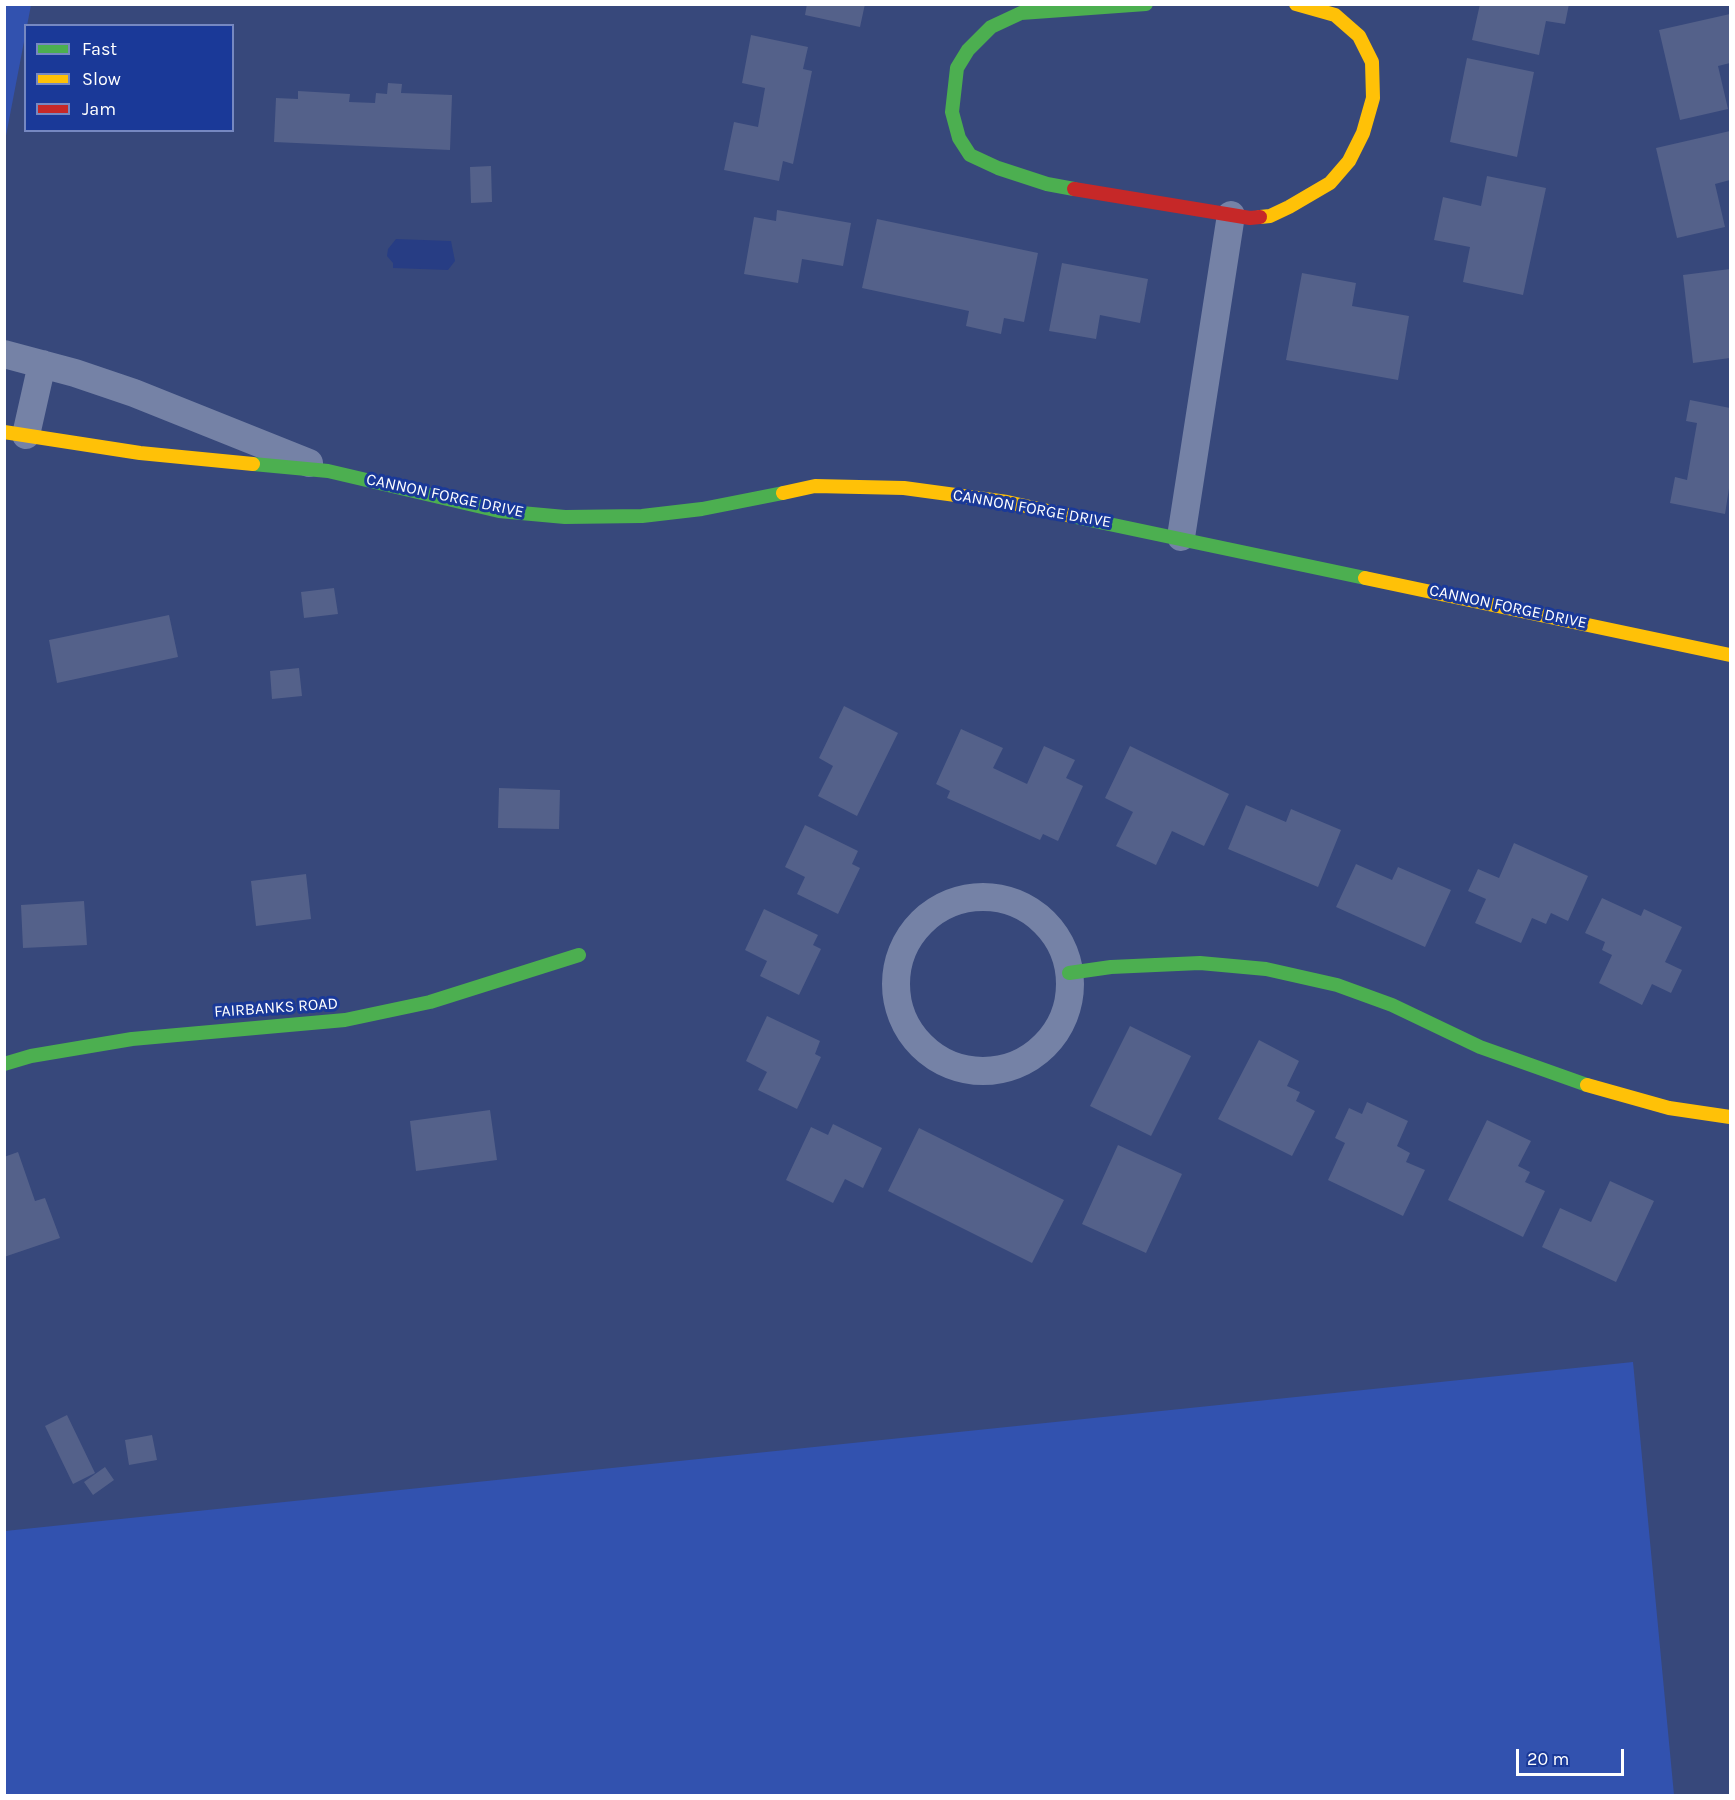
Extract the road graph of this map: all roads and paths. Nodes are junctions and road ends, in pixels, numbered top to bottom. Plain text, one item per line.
1 (1146, 4) edge
2 (1296, 4) edge
3 (1231, 215) junction
4 (4, 354) edge
5 (42, 364) junction
6 (15, 434) edge
7 (328, 471) junction
8 (1181, 537) junction
9 (1731, 655) edge
10 (579, 955) dead end
11 (1069, 973) junction
12 (4, 1064) edge
13 (1731, 1117) edge

1 - 3 street
2 - 3 street
3 - 8 street
4 - 5 street, CANNON FORGE DRIVE
5 - 6 street
5 - 7 street, CANNON FORGE DRIVE
6 - 7 street, CANNON FORGE DRIVE
7 - 8 street, CANNON FORGE DRIVE
8 - 9 street, CANNON FORGE DRIVE
10 - 12 street, FAIRBANKS ROAD
11 - 11 street
11 - 13 street

